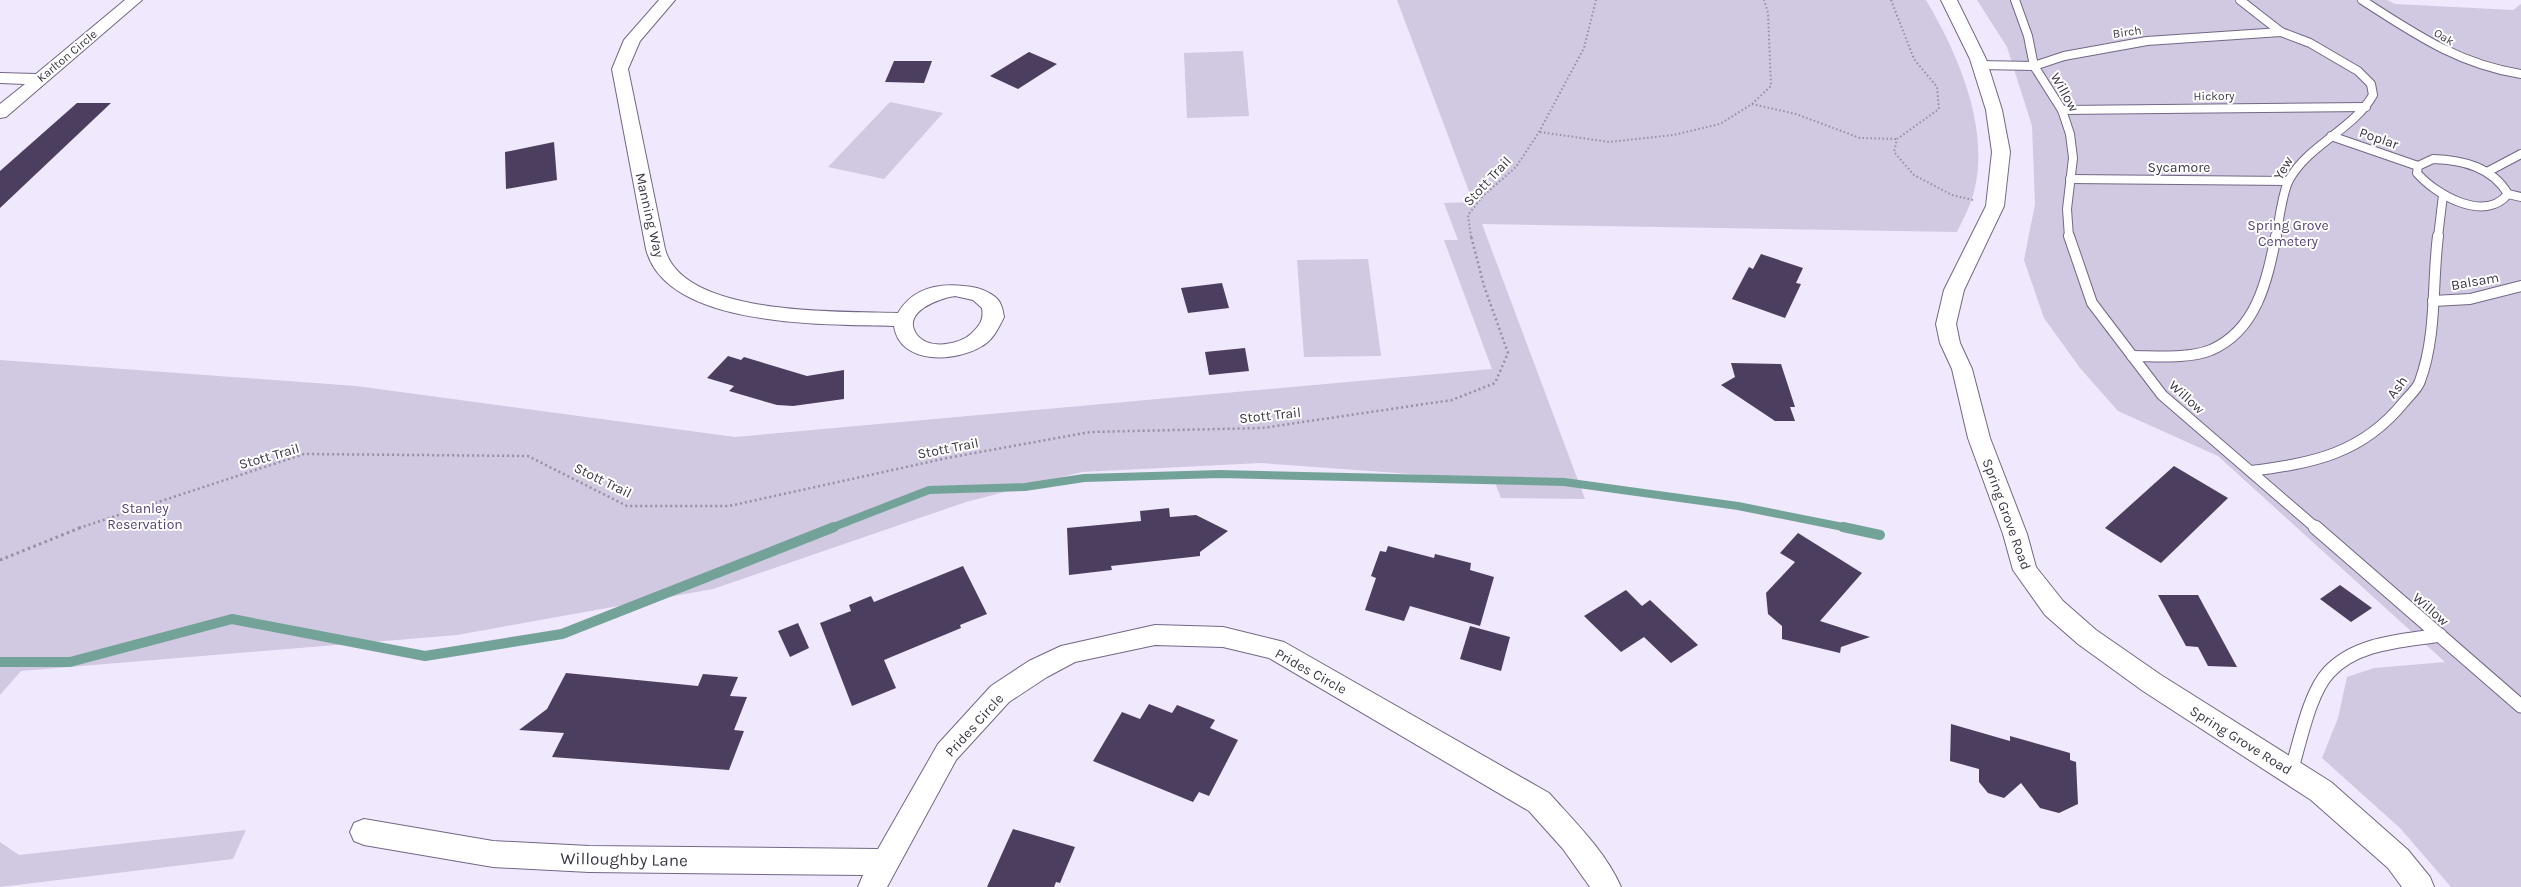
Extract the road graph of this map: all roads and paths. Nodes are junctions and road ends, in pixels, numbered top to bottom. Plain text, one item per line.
1 (134, 0) edge
2 (667, 0) edge
3 (1596, 0) edge
4 (1764, 0) edge
5 (1891, 0) edge
6 (1949, 0) edge
7 (2015, 0) edge
8 (2240, 0) edge
9 (2362, 0) edge
10 (2281, 32) junction
11 (1980, 65) junction
12 (2034, 66) junction
13 (2521, 74) edge
14 (0, 78) edge
15 (41, 79) junction
16 (1752, 104) junction
17 (2366, 107) junction
18 (2062, 110) junction
19 (0, 113) edge
20 (1539, 132) junction
21 (2331, 136) junction
22 (1897, 139) junction
23 (2521, 154) edge
24 (2418, 166) junction
25 (2487, 172) junction
26 (2070, 179) junction
27 (2288, 181) junction
28 (2508, 194) junction
29 (2443, 195) junction
30 (2521, 197) edge
31 (1995, 206) junction
32 (2521, 286) edge
33 (2433, 301) junction
34 (903, 320) dead end
35 (2132, 356) junction
36 (2251, 471) junction
37 (0, 560) edge
38 (2440, 635) junction
39 (2520, 701) edge
40 (2292, 771) junction
41 (364, 832) dead end
42 (886, 862) junction
43 (872, 887) edge
44 (1607, 887) edge
45 (2420, 887) edge

1 - 15 street, Karlton Circle
2 - 34 street, Manning Way
3 - 20 path, Stott Trail
4 - 16 path
5 - 22 path
6 - 11 street, Spring Grove Road
7 - 12 lane, Willow
8 - 10 lane
9 - 13 lane, Oak
10 - 12 lane, Birch
10 - 17 lane
11 - 12 lane, Birch
11 - 31 street, Spring Grove Road
12 - 18 lane, Willow
14 - 15 street
15 - 19 street, Karlton Circle
16 - 20 path
16 - 22 path
17 - 18 lane, Hickory
17 - 21 lane, Yew
18 - 26 lane, Willow
20 - 37 path, Stott Trail
21 - 24 lane, Poplar
21 - 27 lane, Yew
22 - 31 path
23 - 25 lane
24 - 25 lane
24 - 29 lane
25 - 28 lane
26 - 27 lane, Sycamore
26 - 35 lane, Willow
27 - 35 lane, Yew
28 - 29 lane
28 - 30 lane
29 - 33 lane, Ash
31 - 40 street, Spring Grove Road
32 - 33 lane, Balsam
33 - 36 lane, Ash
35 - 36 lane, Willow
36 - 38 lane, Willow
38 - 39 lane, Willow
38 - 40 lane
40 - 45 street, Spring Grove Road
41 - 42 street, Willoughby Lane
42 - 43 street, Prides Circle
42 - 44 street, Prides Circle

